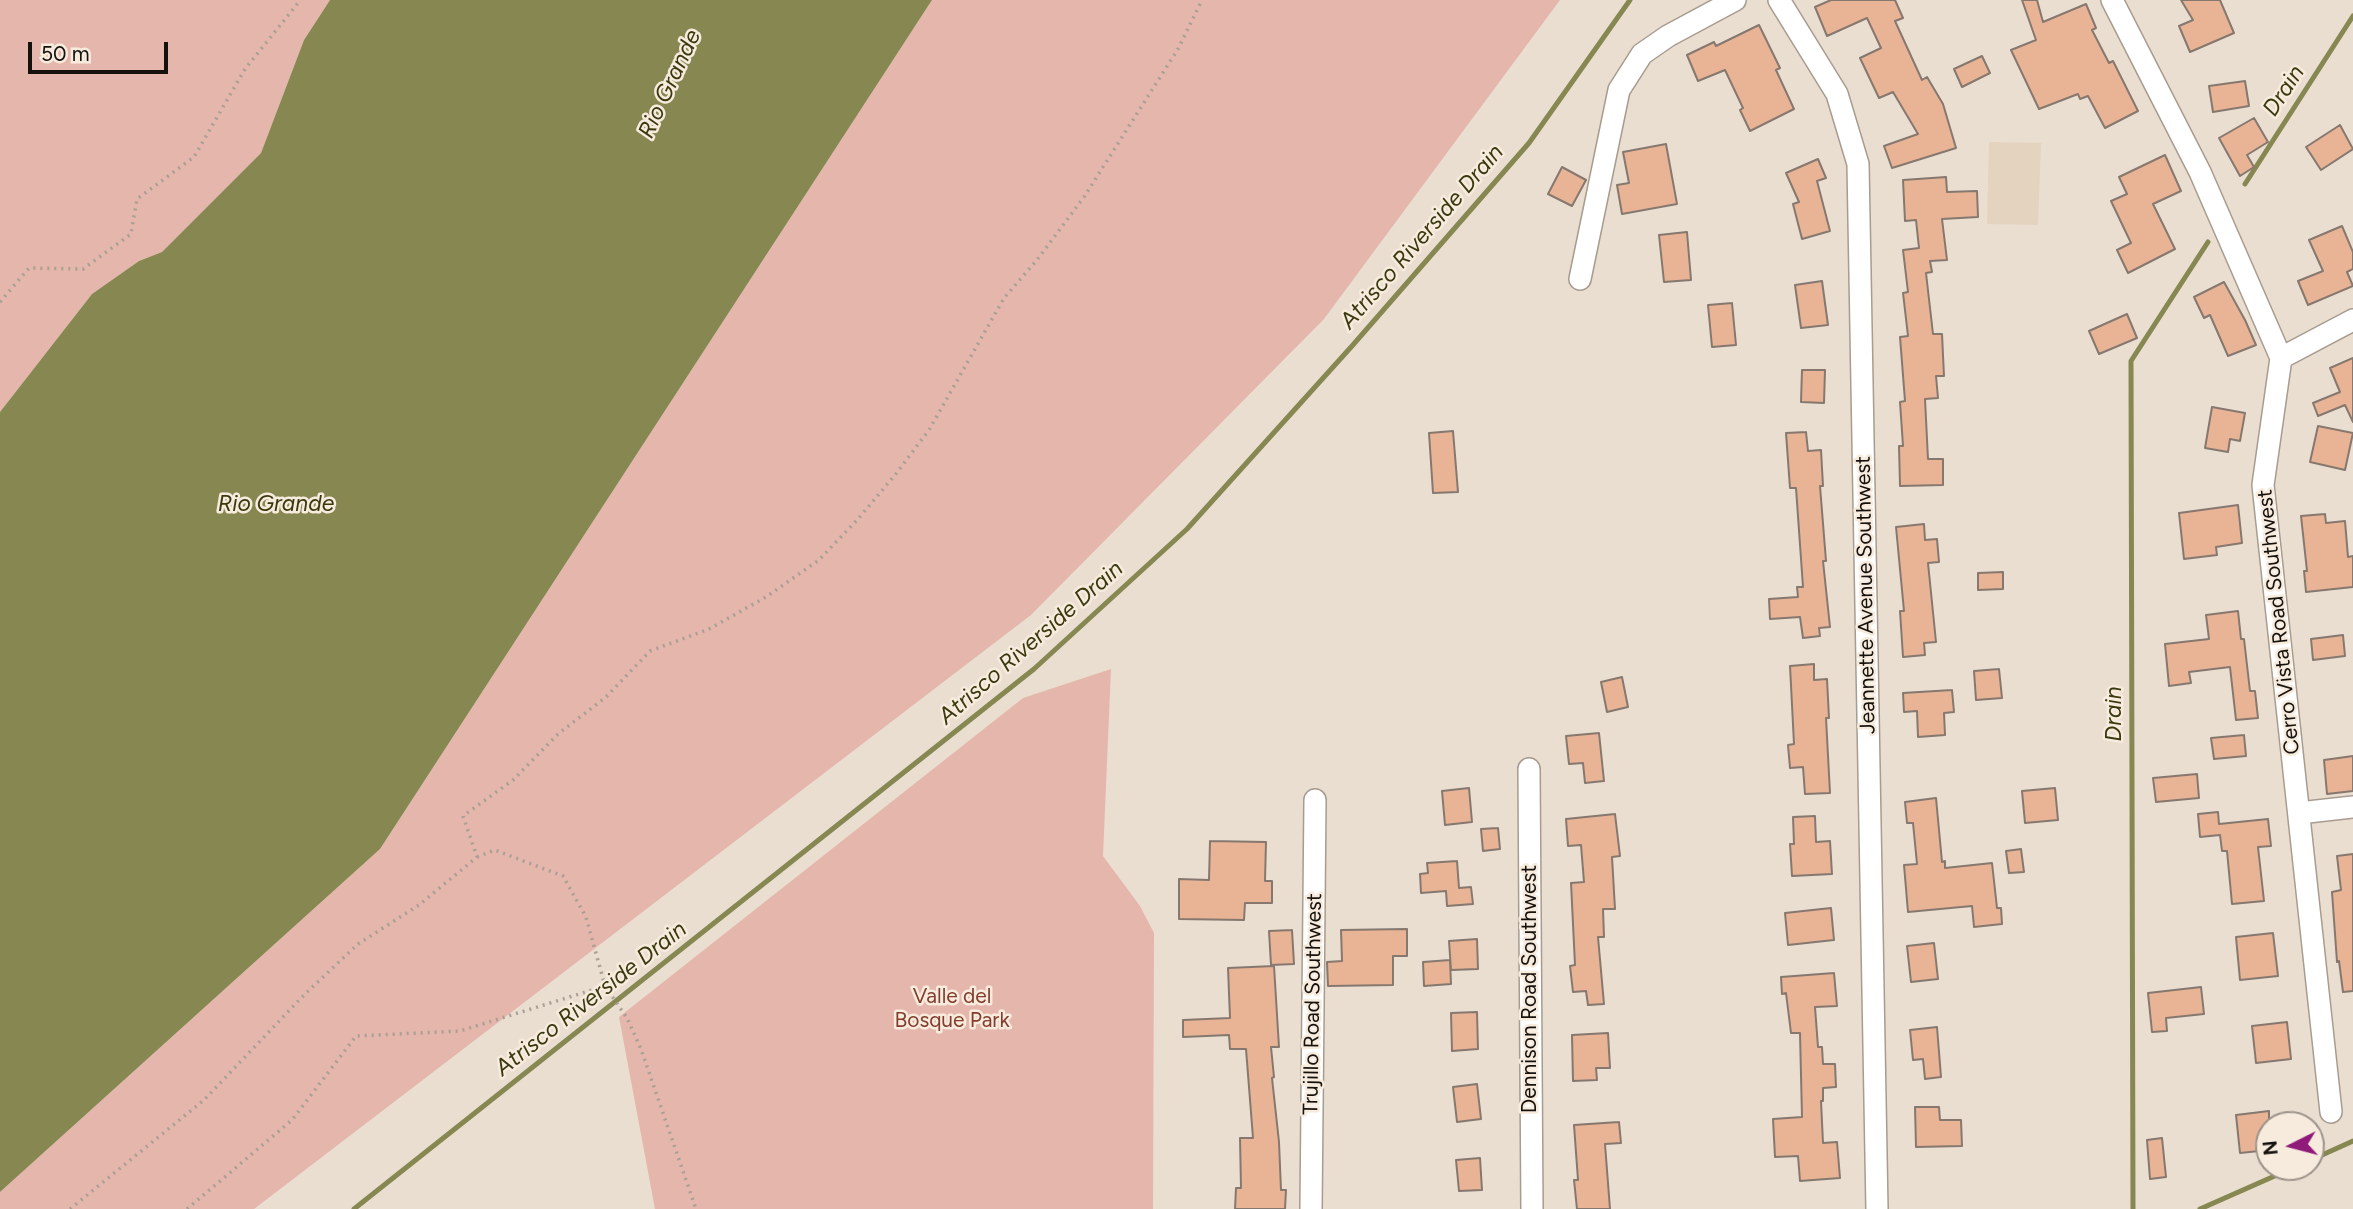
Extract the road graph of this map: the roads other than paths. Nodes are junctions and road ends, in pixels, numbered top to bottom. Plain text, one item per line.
1 (1735, 0) edge
2 (1779, 0) edge
3 (2112, 0) edge
4 (1580, 279) dead end
5 (2353, 320) edge
6 (2281, 358) junction
7 (1529, 769) dead end
8 (1315, 800) dead end
9 (2353, 807) edge
10 (2299, 813) junction
11 (2331, 1112) dead end
12 (1311, 1209) edge
13 (1532, 1209) edge
14 (1877, 1209) edge

1 - 4 street
2 - 14 street, Jeannette Avenue Southwest
3 - 6 street
5 - 6 street
6 - 10 street, Cerro Vista Road Southwest
7 - 13 street, Dennison Road Southwest
8 - 12 street, Trujillo Road Southwest
9 - 10 street
10 - 11 street, Cerro Vista Road Southwest

